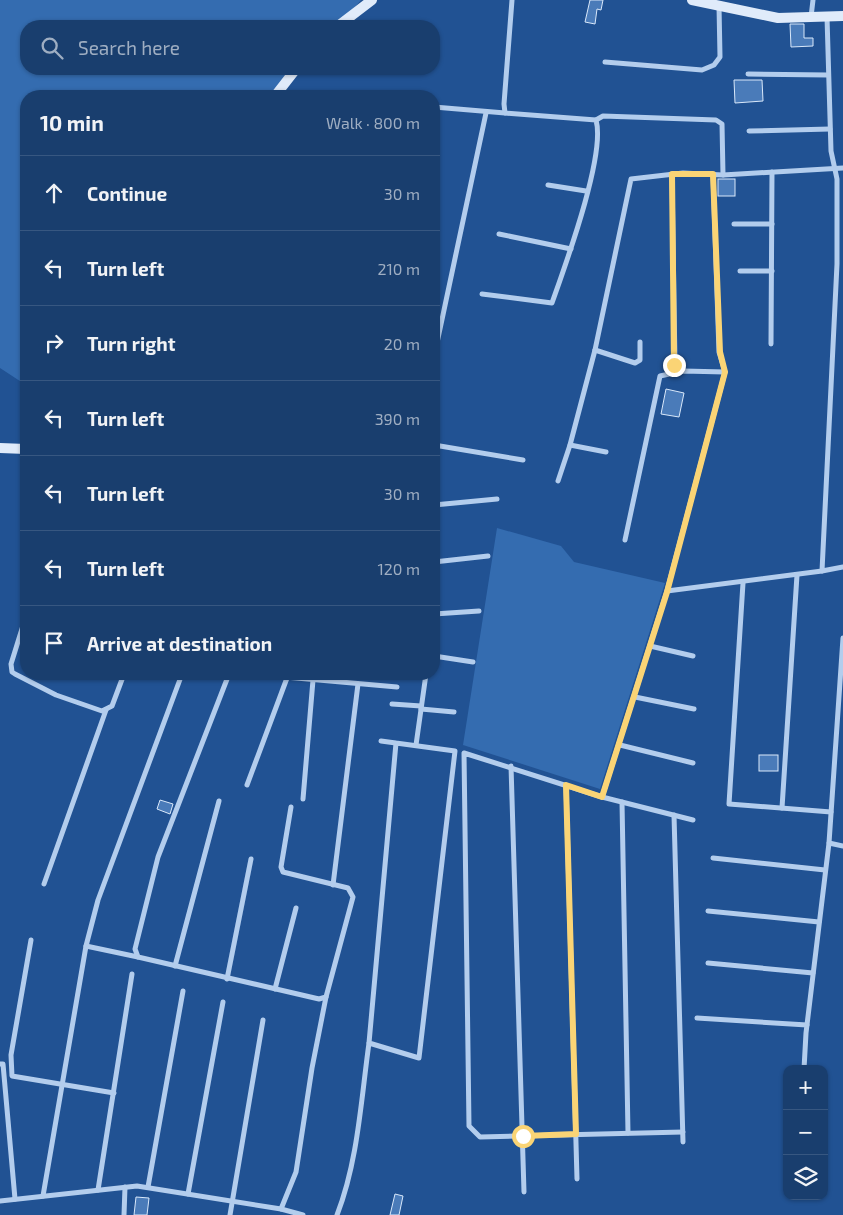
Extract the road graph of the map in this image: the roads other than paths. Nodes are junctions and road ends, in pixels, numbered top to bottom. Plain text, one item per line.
1 (372, 0) edge
2 (512, 0) edge
3 (692, 0) edge
4 (813, 0) edge
5 (719, 6) junction
6 (843, 16) edge
7 (811, 17) junction
8 (827, 17) junction
9 (346, 20) edge
10 (605, 62) dead end
11 (748, 74) dead end
12 (291, 75) edge
13 (828, 75) junction
14 (280, 90) edge
15 (440, 108) edge
16 (486, 113) junction
17 (505, 113) junction
18 (596, 120) junction
19 (830, 129) junction
20 (749, 131) dead end
21 (836, 168) junction
22 (843, 168) edge
23 (772, 172) junction
24 (672, 174) junction
25 (713, 174) junction
26 (723, 175) junction
27 (548, 185) dead end
28 (586, 191) junction
29 (734, 224) dead end
30 (772, 224) junction
31 (499, 234) dead end
32 (571, 249) junction
33 (740, 271) dead end
34 (772, 271) junction
35 (482, 294) dead end
36 (440, 329) edge
37 (640, 342) dead end
38 (771, 344) dead end
39 (595, 350) junction
40 (674, 365) dead end
41 (725, 372) junction
42 (570, 445) junction
43 (440, 446) edge
44 (0, 448) edge
45 (20, 449) edge
46 (606, 452) dead end
47 (523, 460) dead end
48 (558, 481) dead end
49 (497, 499) dead end
50 (440, 504) edge
51 (625, 540) dead end
52 (488, 556) dead end
53 (440, 561) edge
54 (843, 567) edge
55 (822, 571) junction
56 (798, 575) junction
57 (743, 583) junction
58 (667, 592) junction
59 (479, 611) dead end
60 (440, 614) edge
61 (20, 634) edge
62 (843, 638) edge
63 (650, 646) junction
64 (693, 656) dead end
65 (440, 657) edge
66 (474, 662) dead end
67 (20, 676) edge
68 (27, 680) edge
69 (122, 680) edge
70 (180, 680) edge
71 (227, 680) edge
72 (284, 680) edge
73 (313, 680) joint
74 (425, 680) edge
75 (358, 684) junction
76 (397, 687) dead end
77 (635, 697) junction
78 (392, 704) dead end
79 (421, 708) junction
80 (694, 709) dead end
81 (106, 710) junction
82 (454, 712) dead end
83 (381, 740) dead end
84 (396, 743) junction
85 (620, 745) junction
86 (416, 746) junction
87 (693, 763) dead end
88 (511, 766) junction
89 (566, 785) junction
90 (247, 786) dead end
91 (602, 797) junction
92 (303, 799) dead end
93 (219, 801) dead end
94 (622, 802) junction
95 (291, 806) dead end
96 (782, 808) junction
97 (831, 812) junction
98 (674, 815) junction
99 (693, 820) dead end
100 (829, 843) junction
101 (843, 846) edge
102 (713, 858) dead end
103 (251, 859) dead end
104 (825, 870) junction
105 (44, 884) dead end
106 (333, 885) junction
107 (296, 908) dead end
108 (708, 911) dead end
109 (819, 922) junction
110 (31, 940) dead end
111 (86, 946) junction
112 (138, 957) junction
113 (708, 964) dead end
114 (175, 966) junction
115 (813, 973) junction
116 (132, 974) dead end
117 (227, 979) junction
118 (275, 990) junction
119 (183, 991) dead end
120 (326, 997) junction
121 (223, 1002) dead end
122 (697, 1018) dead end
123 (262, 1020) dead end
124 (807, 1025) junction
125 (368, 1043) junction
126 (0, 1064) edge
127 (804, 1065) edge
128 (62, 1084) junction
129 (114, 1093) junction
130 (0, 1119) edge
131 (7, 1119) junction
132 (683, 1132) junction
133 (628, 1133) junction
134 (576, 1134) junction
135 (523, 1136) junction
136 (684, 1142) dead end
137 (577, 1179) dead end
138 (125, 1187) junction
139 (148, 1187) junction
140 (98, 1190) junction
141 (524, 1192) dead end
142 (188, 1194) junction
143 (43, 1196) junction
144 (15, 1199) junction
145 (0, 1201) edge
146 (232, 1201) junction
147 (281, 1209) junction
148 (124, 1215) edge
149 (230, 1215) edge
150 (303, 1215) edge
151 (337, 1215) edge

1 - 9 main road
2 - 17 street
3 - 5 main road
4 - 7 street
5 - 7 main road
5 - 10 street
6 - 8 main road
7 - 8 main road
8 - 13 street
11 - 13 street
12 - 14 main road
13 - 19 street
15 - 16 street
16 - 17 street
16 - 36 street
17 - 18 street
18 - 26 street
18 - 28 street
19 - 20 street
19 - 21 street
21 - 22 street
21 - 23 street
21 - 55 street
23 - 26 street
23 - 30 street
24 - 25 street
24 - 39 street
24 - 40 street
25 - 26 street
25 - 41 street
27 - 28 street
28 - 32 street
29 - 30 street
30 - 34 street
31 - 32 street
32 - 35 street
33 - 34 street
34 - 38 street
37 - 39 street
39 - 42 street
41 - 51 street
41 - 58 street
42 - 46 street
42 - 48 street
43 - 47 street
44 - 45 main road
49 - 50 street
52 - 53 street
54 - 55 street
55 - 56 street
56 - 57 street
56 - 96 street
57 - 58 street
57 - 96 street
58 - 63 street
59 - 60 street
61 - 67 street
62 - 97 street
63 - 64 street
63 - 77 street
65 - 66 street
68 - 81 street
69 - 81 street
70 - 111 street
71 - 112 street
72 - 90 street
73 - 75 street
73 - 92 street
74 - 79 street
75 - 76 street
75 - 106 street
77 - 80 street
77 - 85 street
78 - 79 street
79 - 82 street
79 - 86 street
81 - 105 street
83 - 84 street
84 - 86 street
84 - 125 street
85 - 87 street
85 - 91 street
86 - 125 street
88 - 89 street
88 - 135 street
88 - 135 street
89 - 91 street
89 - 134 street
91 - 94 street
93 - 114 street
94 - 98 street
94 - 133 street
95 - 106 street
96 - 97 street
97 - 100 street
98 - 99 street
98 - 132 street
100 - 101 street
100 - 104 street
102 - 104 street
103 - 117 street
104 - 109 street
106 - 120 street
107 - 118 street
108 - 109 street
109 - 115 street
110 - 128 street
111 - 112 street
111 - 128 street
112 - 114 street
113 - 115 street
114 - 117 street
115 - 124 street
116 - 129 street
117 - 118 street
118 - 120 street
119 - 139 street
120 - 147 street
121 - 142 street
122 - 124 street
123 - 146 street
124 - 127 street
125 - 151 street
126 - 131 street
128 - 129 street
128 - 143 street
129 - 140 street
130 - 131 street
131 - 144 street
132 - 133 street
132 - 136 street
133 - 134 street
134 - 135 street
134 - 137 street
135 - 141 street
138 - 139 street
138 - 140 street
138 - 148 street
139 - 142 street
140 - 143 street
142 - 146 street
143 - 144 street
144 - 145 street
146 - 147 street
146 - 149 street
147 - 150 street

